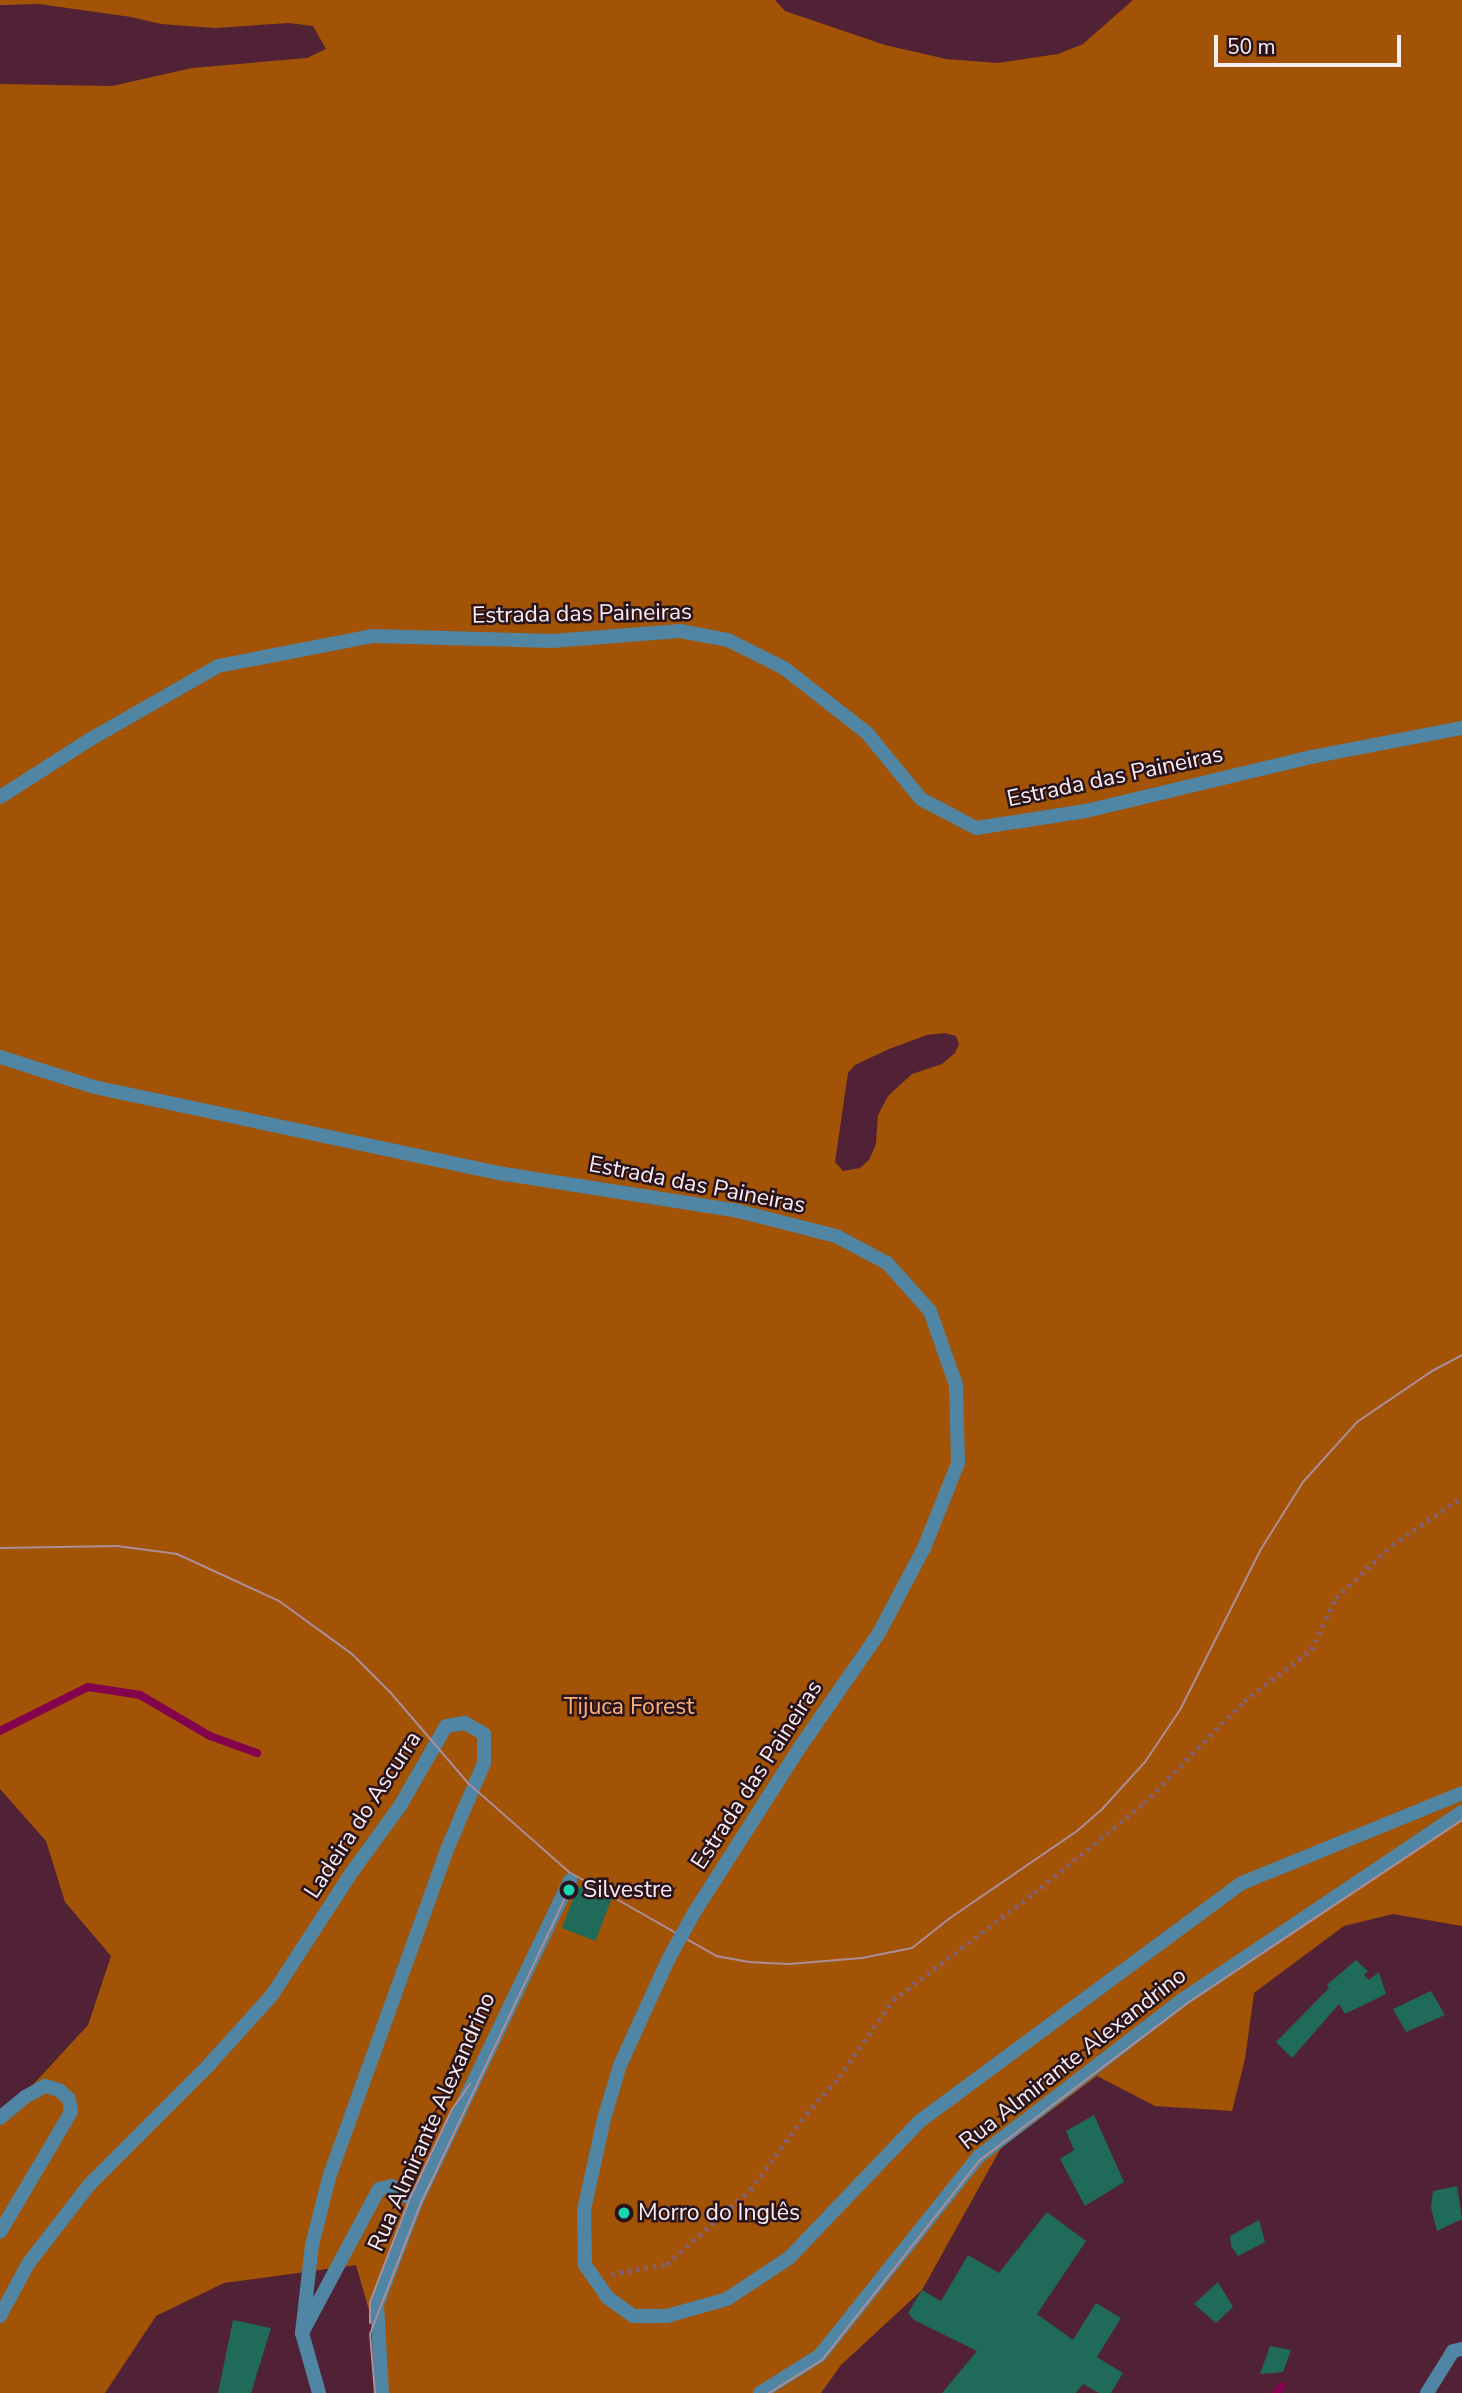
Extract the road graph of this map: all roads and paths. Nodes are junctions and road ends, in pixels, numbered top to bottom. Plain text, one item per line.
1 (1462, 728) edge
2 (0, 797) edge
3 (0, 1057) edge
4 (1462, 1497) edge
5 (1462, 1793) edge
6 (1462, 1812) edge
7 (570, 1880) dead end
8 (0, 2118) edge
9 (416, 2202) junction
10 (0, 2232) edge
11 (593, 2277) junction
12 (0, 2316) edge
13 (302, 2333) junction
14 (1462, 2349) edge
15 (319, 2393) edge
16 (382, 2393) edge
17 (760, 2393) edge
18 (1427, 2393) edge

1 - 2 street, Estrada das Paineiras
3 - 11 street, Estrada das Paineiras, bridge
4 - 11 path
5 - 11 street, Estrada das Paineiras
6 - 17 street, Rua Almirante Alexandrino
7 - 9 street, Rua Almirante Alexandrino
8 - 10 street
9 - 13 street
9 - 16 street, Rua Almirante Alexandrino
12 - 13 street, Ladeira do Ascurra
13 - 15 street
14 - 18 street

